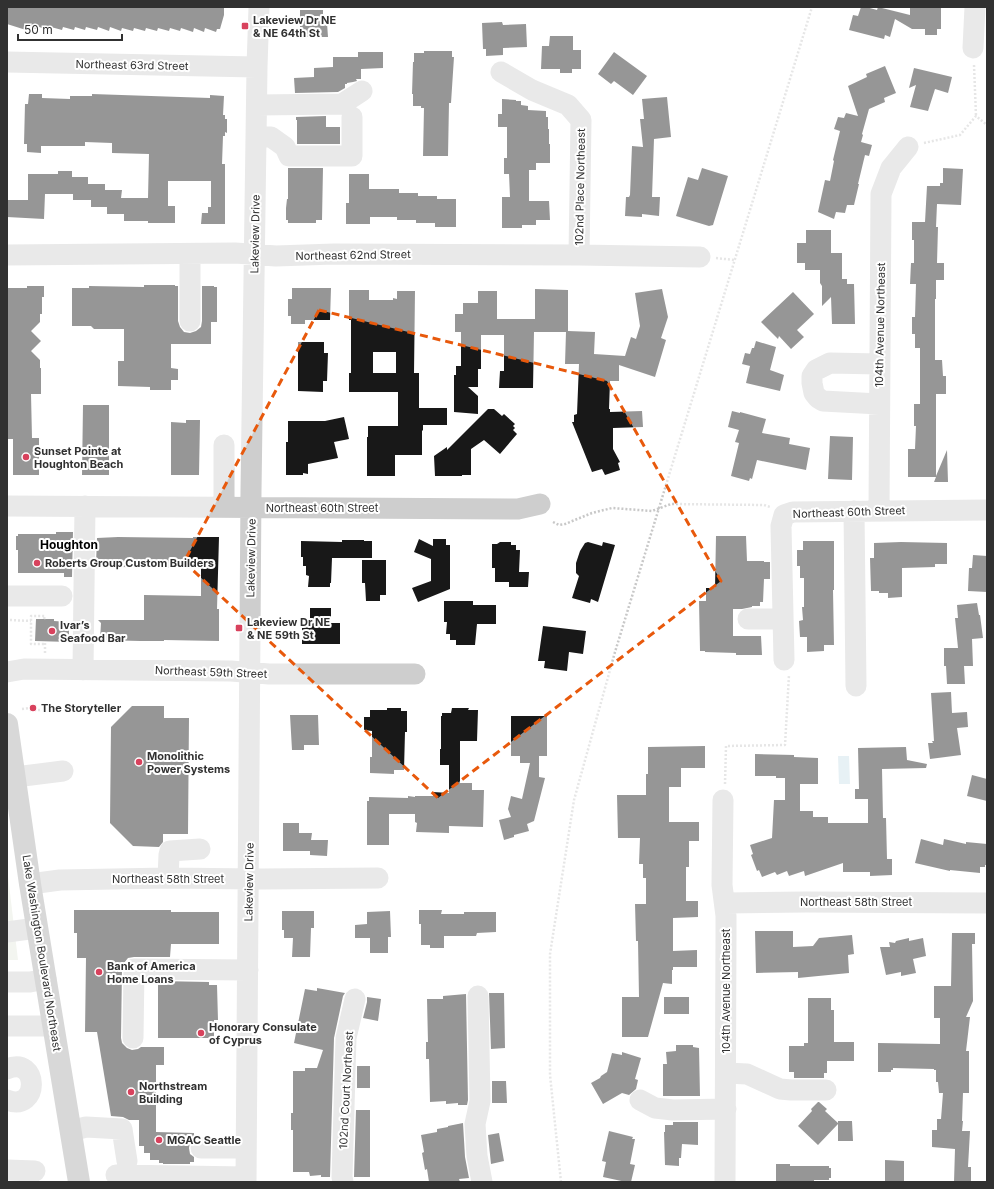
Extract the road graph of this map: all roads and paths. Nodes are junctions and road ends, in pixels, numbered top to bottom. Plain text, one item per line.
1 (259, 7) edge
2 (812, 7) edge
3 (975, 7) edge
4 (973, 48) joint
5 (7, 62) edge
6 (256, 67) junction
7 (501, 72) dead end
8 (362, 90) dead end
9 (257, 105) junction
10 (976, 116) junction
11 (352, 117) dead end
12 (987, 125) edge
13 (256, 137) junction
14 (908, 147) joint
15 (190, 254) junction
16 (254, 254) junction
17 (579, 254) junction
18 (7, 255) edge
19 (700, 257) dead end
20 (190, 321) dead end
21 (879, 364) junction
22 (879, 404) junction
23 (224, 445) dead end
24 (540, 504) dead end
25 (7, 506) edge
26 (85, 506) junction
27 (224, 507) junction
28 (251, 507) junction
29 (658, 508) junction
30 (879, 510) junction
31 (987, 510) edge
32 (854, 511) junction
33 (784, 515) junction
34 (553, 522) dead end
35 (7, 596) edge
36 (62, 596) dead end
37 (748, 618) dead end
38 (44, 619) dead end
39 (783, 619) junction
40 (10, 620) dead end
41 (31, 621) junction
42 (45, 655) dead end
43 (787, 667) joint
44 (83, 670) junction
45 (7, 672) edge
46 (250, 673) junction
47 (415, 674) dead end
48 (856, 686) dead end
49 (30, 708) dead end
50 (22, 709) dead end
51 (34, 710) dead end
52 (41, 710) dead end
53 (7, 724) edge
54 (63, 771) dead end
55 (11, 778) edge
56 (724, 793) joint
57 (200, 849) dead end
58 (168, 878) junction
59 (248, 878) junction
60 (378, 878) dead end
61 (30, 884) junction
62 (725, 903) junction
63 (987, 903) edge
64 (37, 928) junction
65 (7, 932) edge
66 (248, 970) junction
67 (46, 979) junction
68 (7, 982) edge
69 (478, 996) dead end
70 (355, 999) dead end
71 (7, 1026) edge
72 (53, 1026) junction
73 (134, 1038) dead end
74 (7, 1068) edge
75 (726, 1073) junction
76 (62, 1078) junction
77 (32, 1080) junction
78 (826, 1090) dead end
79 (7, 1100) edge
80 (640, 1100) dead end
81 (726, 1109) junction
82 (71, 1131) junction
83 (201, 1148) dead end
84 (246, 1148) junction
85 (7, 1170) edge
86 (35, 1171) dead end
87 (246, 1179) edge
88 (79, 1182) edge
89 (343, 1182) edge
90 (482, 1182) edge
91 (561, 1182) edge
92 (725, 1182) edge

1 - 6 street, Lakeview Drive
2 - 29 path
3 - 4 street
4 - 10 path
5 - 6 street, Northeast 63rd Street
6 - 9 street, Lakeview Drive
7 - 17 street, 102nd Place Northeast
8 - 9 street
9 - 13 street, Lakeview Drive
10 - 12 path
10 - 14 path
11 - 13 street
13 - 16 street, Lakeview Drive
14 - 21 street, 104th Avenue Northeast
15 - 16 street, Northeast 62nd Street
15 - 18 street, Northeast 62nd Street
15 - 20 street
16 - 17 street, Northeast 62nd Street
16 - 28 street, Lakeview Drive
17 - 19 street, Northeast 62nd Street
21 - 22 street, 104th Avenue Northeast
21 - 22 street
22 - 30 street, 104th Avenue Northeast
23 - 27 street
24 - 28 street, Northeast 60th Street
25 - 26 street, Northeast 60th Street
26 - 27 street, Northeast 60th Street
26 - 44 street
27 - 28 street, Northeast 60th Street
28 - 46 street, Lakeview Drive
29 - 33 path
29 - 34 path
29 - 91 path
30 - 31 street, Northeast 60th Street
30 - 32 street, Northeast 60th Street
32 - 33 street, Northeast 60th Street
32 - 48 street
33 - 39 street, Northeast 60th Street
35 - 36 street
37 - 39 street
38 - 41 path
39 - 43 street, Northeast 60th Street
40 - 41 path
41 - 42 path
43 - 56 path
44 - 45 street, Northeast 59th Street
44 - 46 street, Northeast 59th Street
46 - 47 street, Northeast 59th Street
46 - 59 street, Lakeview Drive
49 - 50 path
51 - 52 path
53 - 55 main road, Lake Washington Boulevard Northeast
54 - 55 street
55 - 61 main road, Lake Washington Boulevard Northeast
56 - 62 street, 104th Avenue Northeast
57 - 58 street
58 - 59 street, Northeast 58th Street
58 - 61 street, Northeast 58th Street
59 - 60 street, Northeast 58th Street
59 - 66 street, Lakeview Drive
61 - 64 main road, Lake Washington Boulevard Northeast
62 - 63 street, Northeast 58th Street
62 - 75 street, 104th Avenue Northeast
64 - 65 street
64 - 67 main road, Lake Washington Boulevard Northeast
66 - 73 street
66 - 84 street, Lakeview Drive
67 - 68 street
67 - 72 main road, Lake Washington Boulevard Northeast
69 - 90 street
70 - 89 street, 102nd Court Northeast
71 - 72 street
72 - 76 main road, Lake Washington Boulevard Northeast
74 - 77 street
75 - 78 street
75 - 81 street, 104th Avenue Northeast
76 - 77 street
76 - 82 main road, Lake Washington Boulevard Northeast
77 - 79 street
80 - 81 street
81 - 92 street, 104th Avenue Northeast
82 - 87 street
82 - 88 main road, Lake Washington Boulevard Northeast
83 - 84 street
84 - 87 street, Lakeview Drive
85 - 86 street

